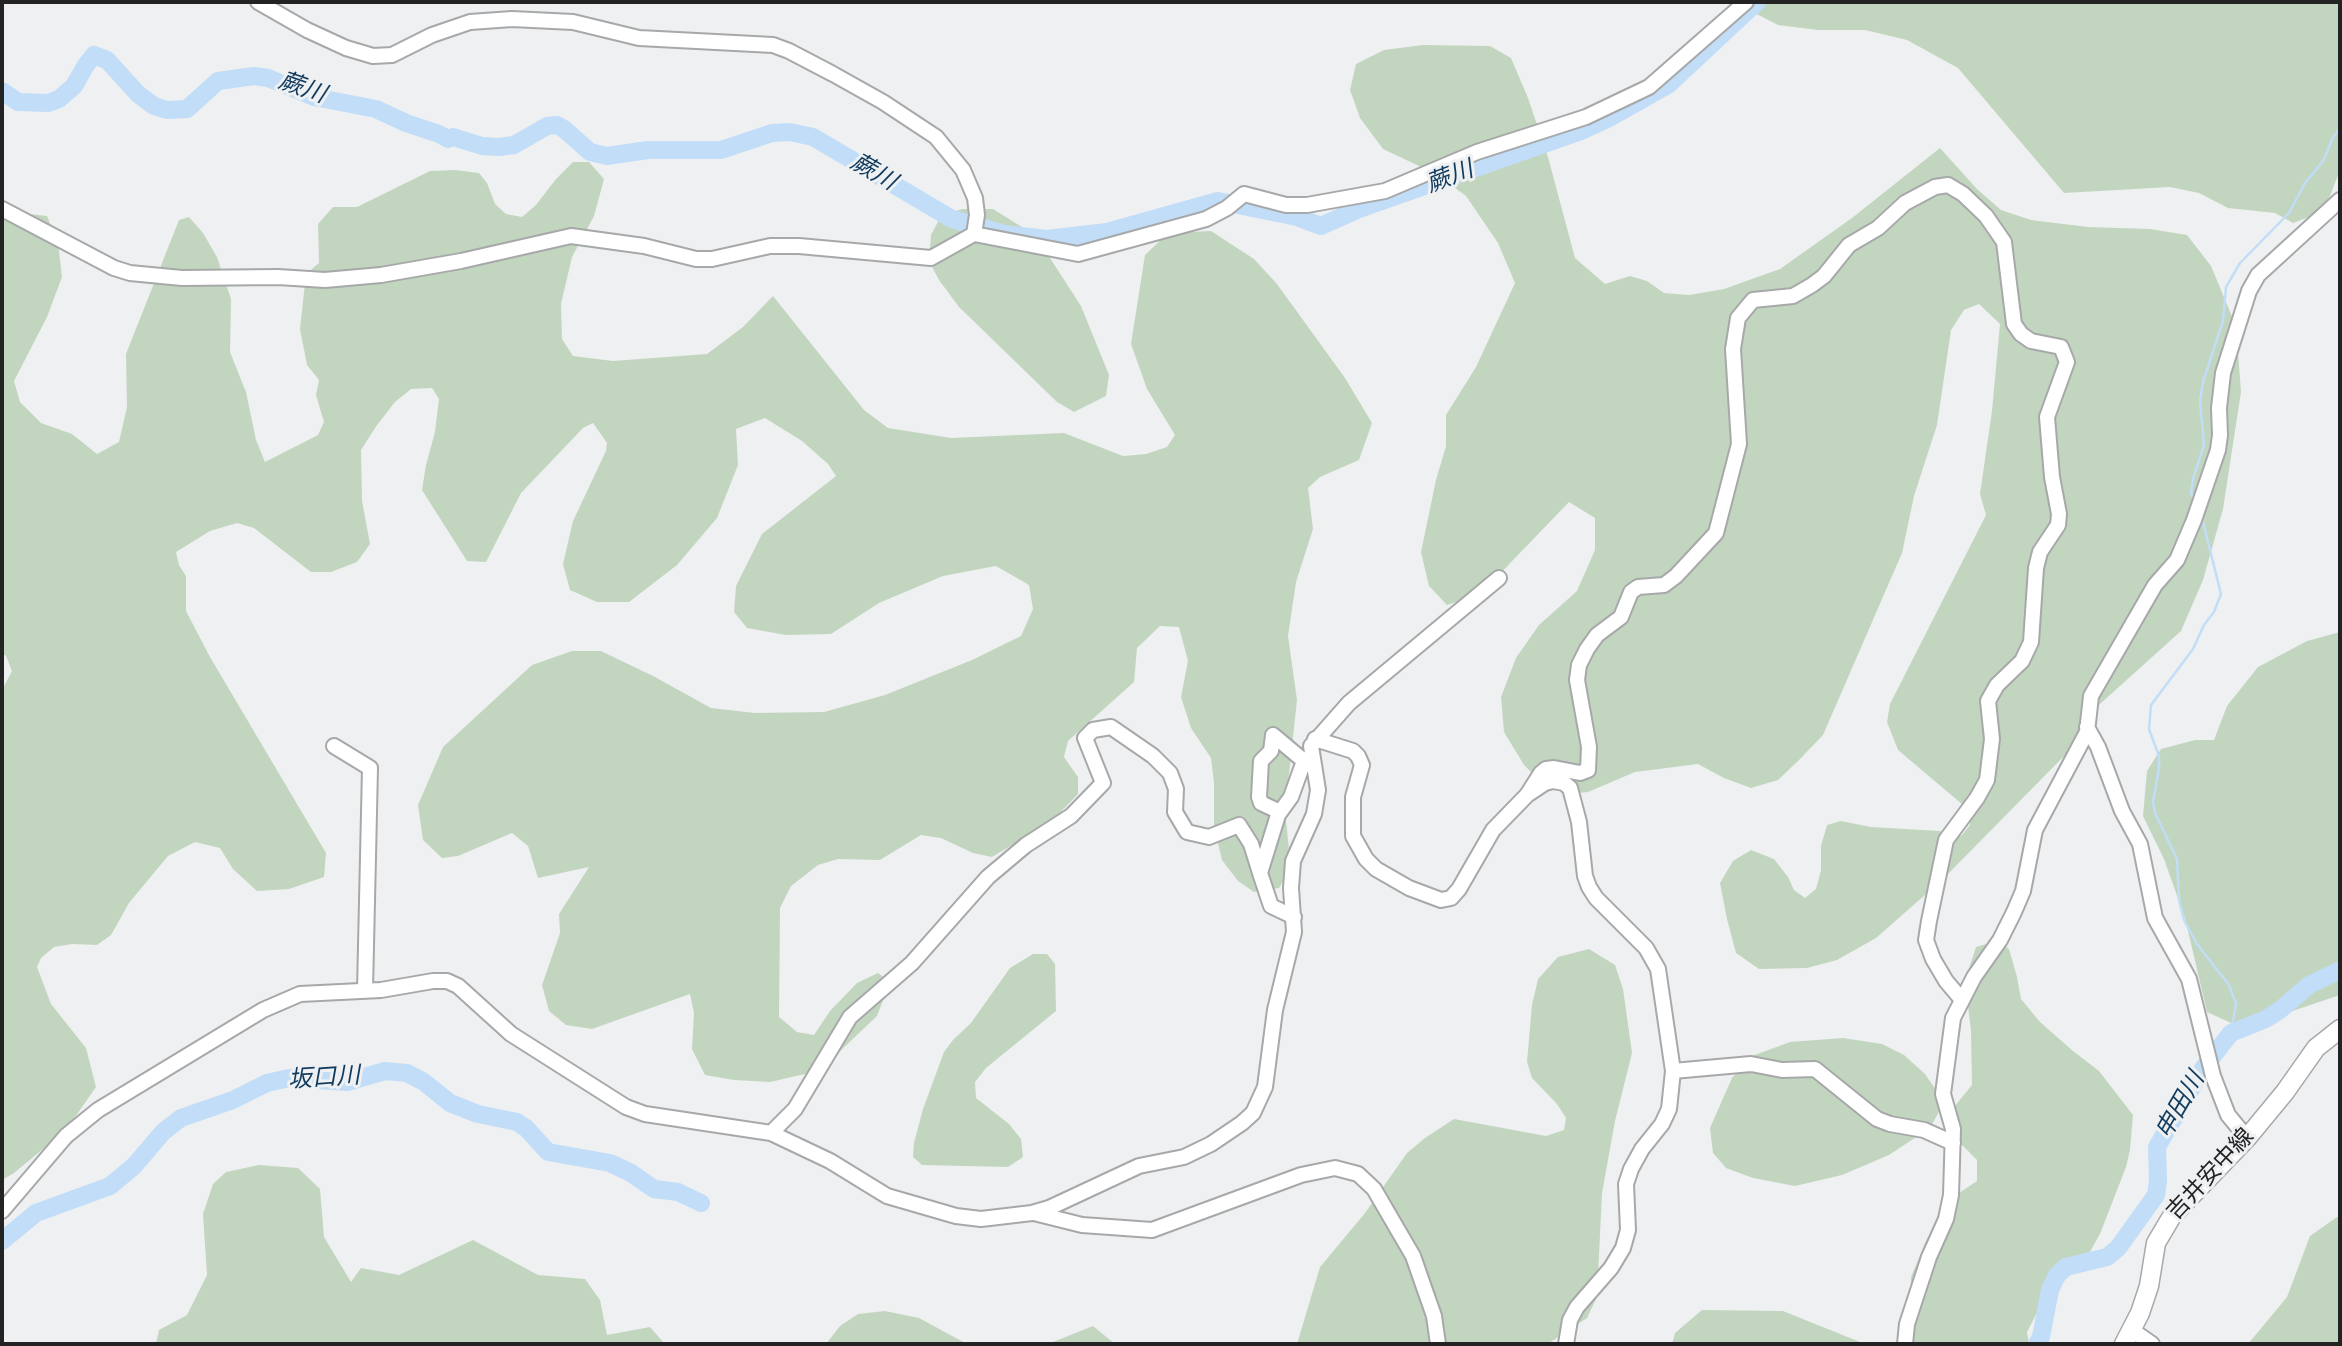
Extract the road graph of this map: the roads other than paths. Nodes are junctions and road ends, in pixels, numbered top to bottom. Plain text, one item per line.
1 (258, 2) edge
2 (1745, 2) edge
3 (2340, 200) edge
4 (2, 209) edge
5 (974, 234) junction
6 (1499, 578) dead end
7 (2087, 727) junction
8 (1315, 739) junction
9 (334, 746) dead end
10 (1308, 758) junction
11 (1527, 795) junction
12 (1280, 812) junction
13 (1260, 873) junction
14 (1294, 917) junction
15 (365, 990) junction
16 (1962, 1000) junction
17 (2340, 1030) edge
18 (1673, 1070) junction
19 (771, 1133) junction
20 (2247, 1138) junction
21 (1953, 1143) junction
22 (2, 1211) edge
23 (1032, 1213) junction
24 (2128, 1337) edge
25 (1438, 1344) edge
26 (1566, 1344) edge
27 (1905, 1344) edge
28 (2152, 1344) edge

1 - 5 street
2 - 5 street
3 - 7 street
4 - 5 street
6 - 8 street
7 - 16 street
7 - 20 street
8 - 10 street
8 - 11 street
9 - 15 street
10 - 12 street
10 - 12 street
10 - 14 street
11 - 16 street
11 - 18 street
12 - 13 street
13 - 14 street
13 - 19 street
14 - 23 street
15 - 19 street
15 - 22 street
16 - 21 street
17 - 20 main road, 吉井安中線
18 - 21 street
18 - 26 street
19 - 23 street
20 - 24 main road, 吉井安中線
21 - 27 street
23 - 25 street
24 - 28 street

